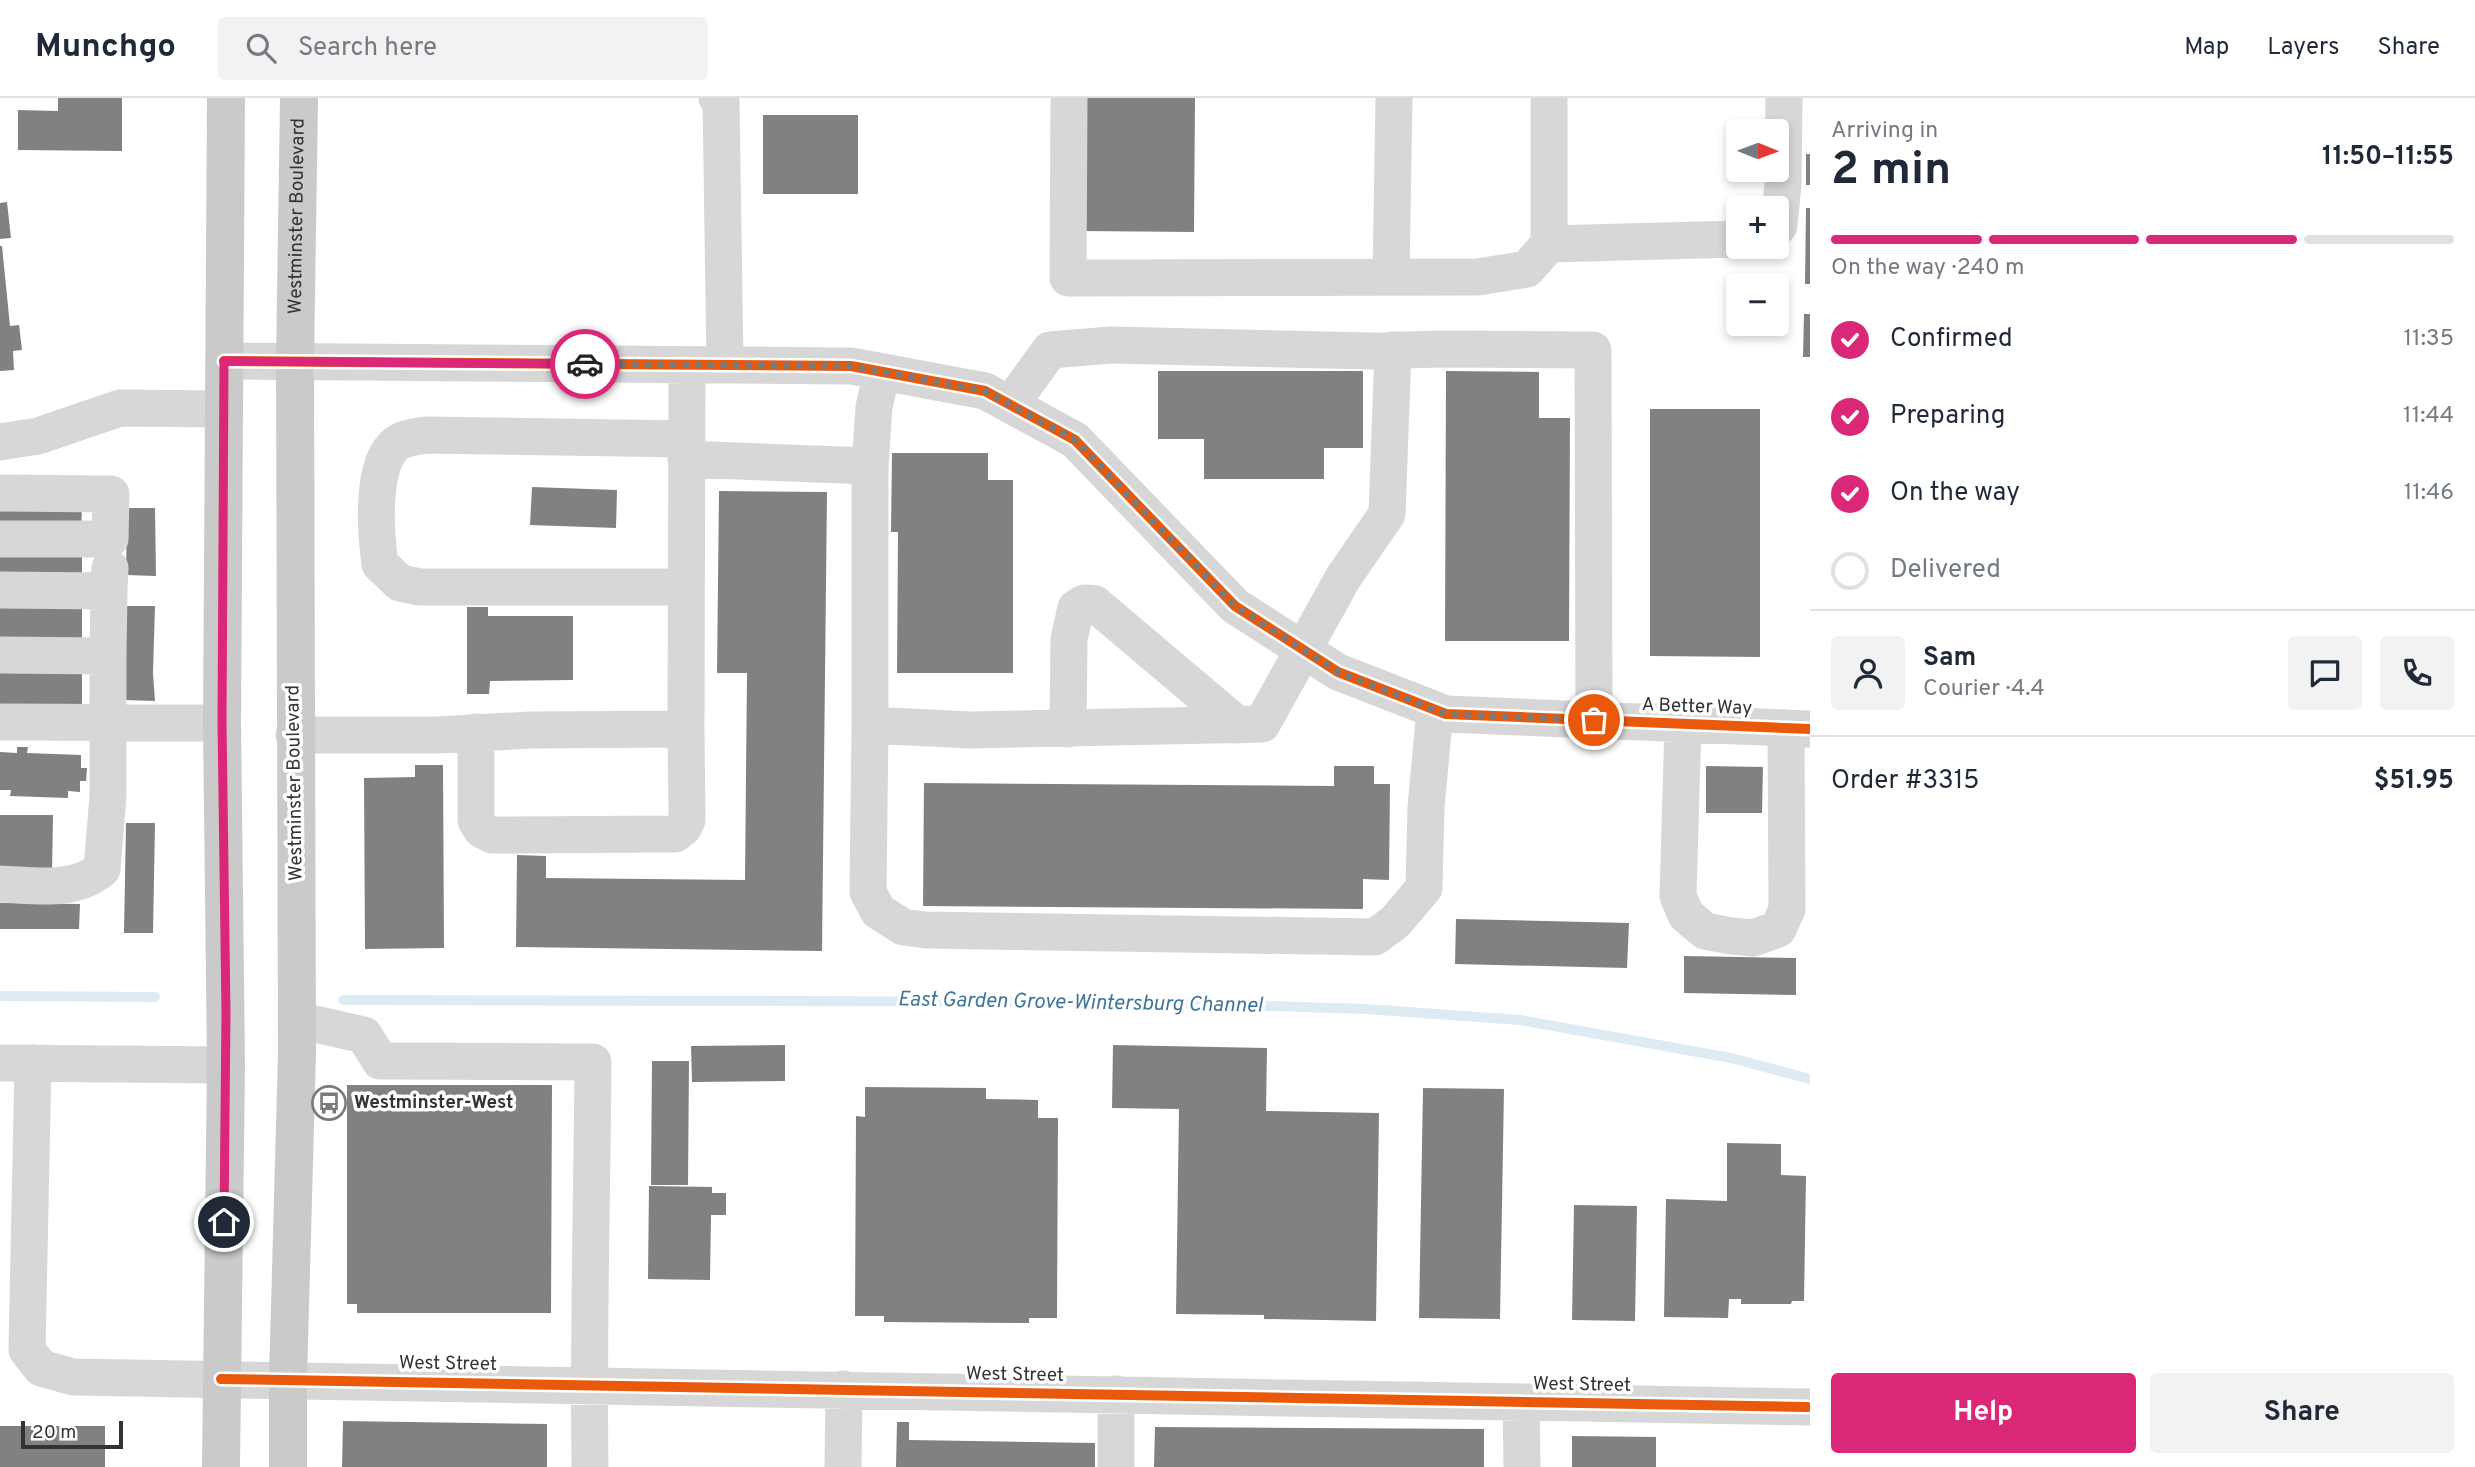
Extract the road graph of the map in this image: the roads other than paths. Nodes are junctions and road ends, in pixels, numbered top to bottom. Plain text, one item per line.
1 (226, 98) edge
2 (299, 98) edge
3 (718, 98) edge
4 (1069, 98) edge
5 (1394, 98) edge
6 (1549, 98) edge
7 (1784, 98) edge
8 (1782, 196) edge
9 (1726, 239) edge
10 (1549, 244) junction
11 (1391, 277) junction
12 (1393, 350) junction
13 (224, 361) junction
14 (295, 362) junction
15 (687, 365) junction
16 (725, 365) junction
17 (882, 372) junction
18 (1010, 405) junction
19 (224, 409) junction
20 (0, 442) edge
21 (687, 449) junction
22 (870, 466) junction
23 (0, 493) edge
24 (110, 539) junction
25 (0, 540) edge
26 (687, 587) junction
27 (0, 590) edge
28 (109, 591) junction
29 (1302, 649) junction
30 (0, 654) edge
31 (108, 656) junction
32 (1435, 710) junction
33 (1594, 720) junction
34 (0, 722) edge
35 (222, 723) junction
36 (107, 724) junction
37 (1683, 724) junction
38 (870, 725) junction
39 (1238, 725) junction
40 (686, 729) junction
41 (1068, 729) junction
42 (1798, 729) edge
43 (476, 732) junction
44 (294, 735) junction
45 (0, 884) edge
46 (297, 1020) junction
47 (16, 1063) edge
48 (226, 1065) junction
49 (221, 1379) junction
50 (288, 1379) junction
51 (588, 1385) junction
52 (844, 1389) junction
53 (1116, 1394) junction
54 (1521, 1402) junction
55 (1808, 1407) dead end
56 (221, 1467) edge
57 (288, 1467) edge
58 (590, 1467) edge
59 (843, 1467) edge
60 (1116, 1467) edge
61 (1522, 1467) edge

1 - 13 main road
2 - 14 main road, Westminster Boulevard
3 - 16 street
4 - 11 street
5 - 11 street
6 - 10 street
7 - 8 street
9 - 10 street
10 - 11 street
12 - 18 street
12 - 29 street
12 - 33 street
13 - 14 street, A Better Way
13 - 19 main road
14 - 15 street, A Better Way
14 - 44 main road, Westminster Boulevard
15 - 16 street, A Better Way
15 - 21 street
16 - 17 street, A Better Way
17 - 18 street, A Better Way
17 - 22 street
18 - 29 street, A Better Way
19 - 20 street
19 - 35 main road
21 - 22 street
21 - 26 street
21 - 26 street
22 - 38 street
23 - 24 street
24 - 25 street
24 - 28 street
26 - 40 street
27 - 28 street
28 - 31 street
29 - 32 street, A Better Way
29 - 39 street
30 - 31 street
31 - 36 street
32 - 33 street, A Better Way
32 - 38 street
33 - 37 street, A Better Way
34 - 36 street
35 - 36 street
35 - 48 main road
36 - 45 street
37 - 42 street, A Better Way
37 - 42 street
38 - 41 street
39 - 41 street
39 - 41 street
40 - 43 street
40 - 43 street
43 - 44 street
44 - 46 main road, Westminster Boulevard
46 - 50 main road, Westminster Boulevard
46 - 51 street
47 - 48 street
47 - 49 street, West Street
48 - 49 main road
49 - 50 street, West Street
49 - 56 main road
50 - 51 street, West Street
50 - 57 main road, Westminster Boulevard
51 - 52 street, West Street
51 - 58 street
52 - 53 street, West Street
52 - 59 street
53 - 54 street, West Street
53 - 60 street
54 - 55 street, West Street
54 - 61 street

